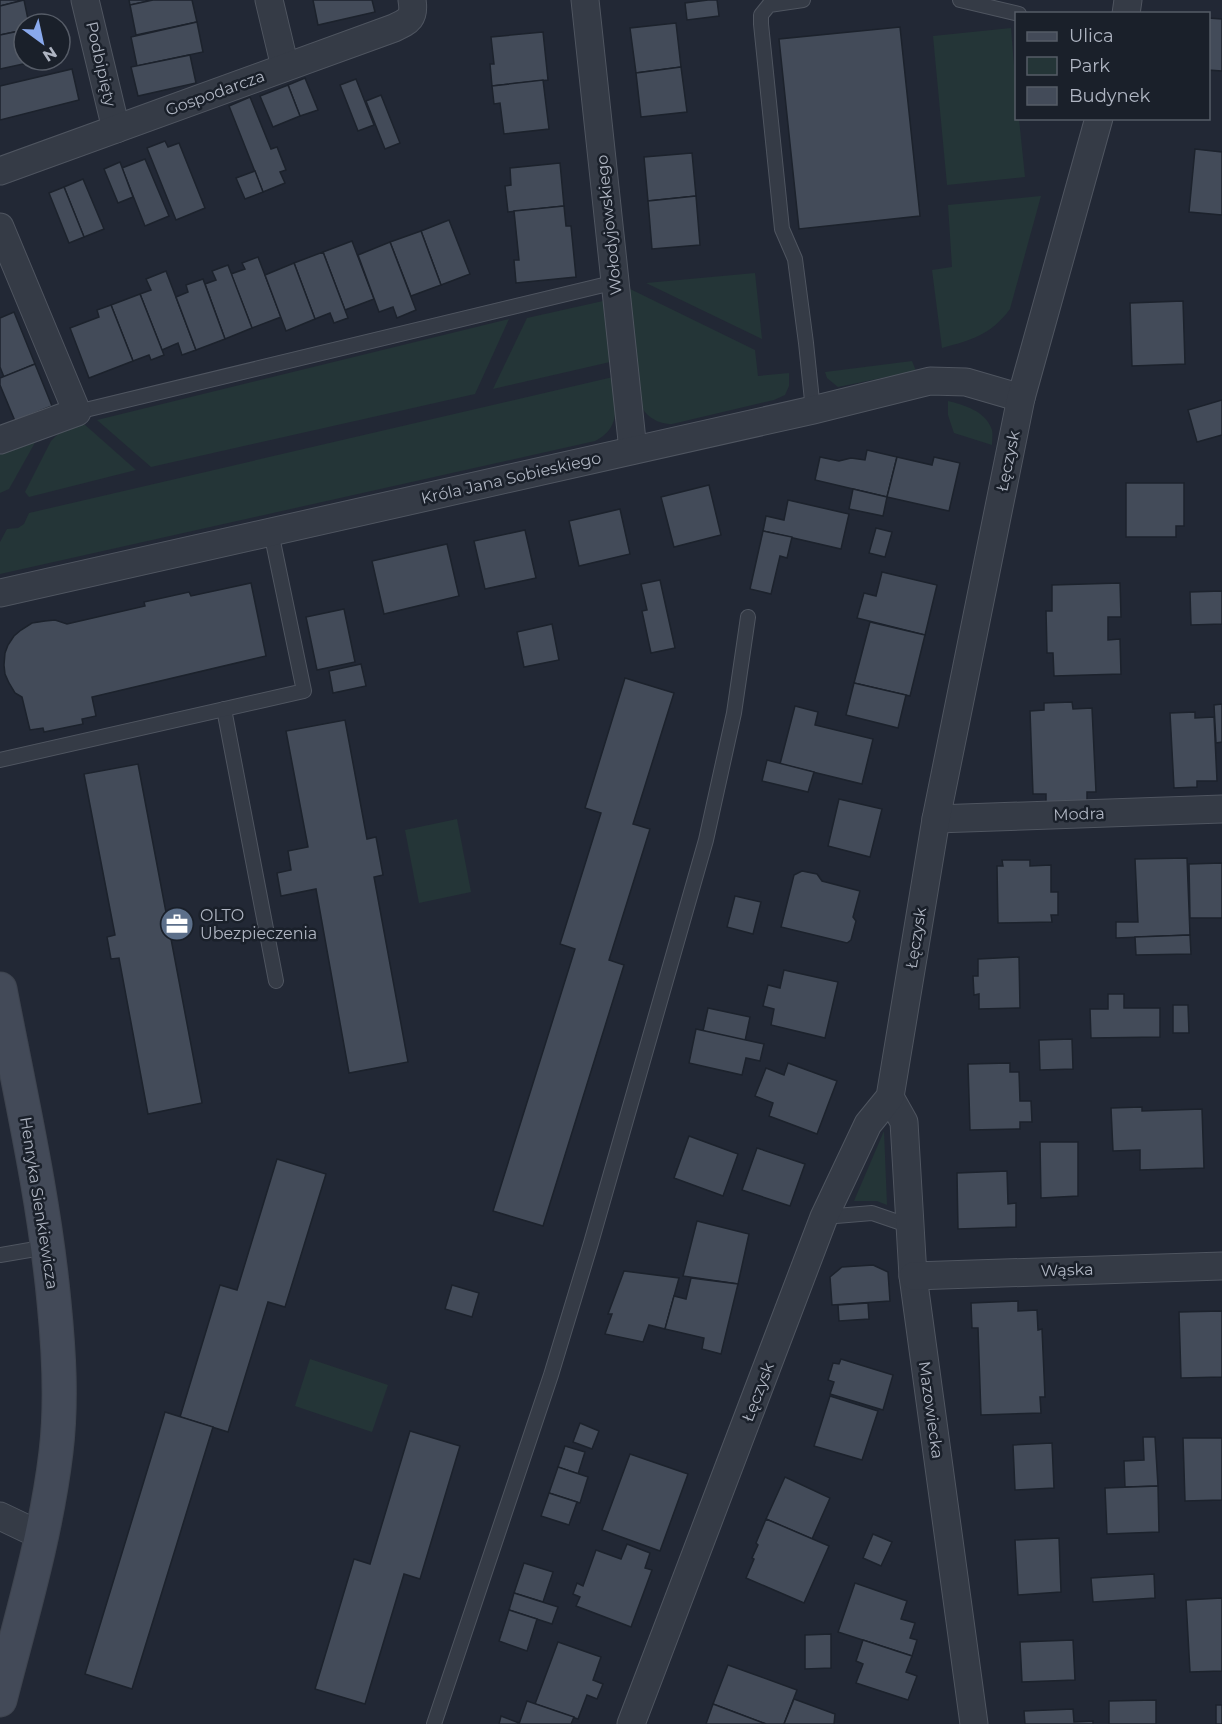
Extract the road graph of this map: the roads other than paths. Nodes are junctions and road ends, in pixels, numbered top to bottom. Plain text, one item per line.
1 (85, 0) edge
2 (269, 0) edge
3 (412, 0) edge
4 (585, 0) edge
5 (803, 0) edge
6 (960, 0) edge
7 (1015, 13) edge
8 (285, 67) junction
9 (1099, 120) edge
10 (116, 129) junction
11 (0, 171) edge
12 (0, 227) edge
13 (616, 282) junction
14 (1021, 398) junction
15 (813, 410) junction
16 (77, 412) junction
17 (0, 440) edge
18 (633, 450) junction
19 (271, 532) junction
20 (0, 593) edge
21 (748, 617) dead end
22 (224, 709) junction
23 (0, 760) edge
24 (1222, 809) edge
25 (936, 819) junction
26 (276, 981) dead end
27 (0, 989) edge
28 (890, 1097) junction
29 (824, 1217) junction
30 (910, 1226) junction
31 (49, 1247) junction
32 (0, 1255) edge
33 (1222, 1266) edge
34 (913, 1276) junction
35 (0, 1516) edge
36 (42, 1536) junction
37 (0, 1700) edge
38 (434, 1724) edge
39 (631, 1724) edge
40 (974, 1724) edge

1 - 10 street, Podbipięty
2 - 8 street
3 - 8 street, Gospodarcza
4 - 13 street, Wołodyjowskiego
5 - 15 lane
6 - 7 lane
8 - 10 street, Gospodarcza
9 - 14 street, Łęczysk
10 - 11 street, Gospodarcza
12 - 16 street
13 - 16 lane
13 - 18 street, Wołodyjowskiego
14 - 15 street, Króla Jana Sobieskiego
14 - 25 street, Łęczysk
15 - 18 street, Króla Jana Sobieskiego
16 - 17 street
18 - 19 street, Króla Jana Sobieskiego
19 - 20 street, Króla Jana Sobieskiego
19 - 22 lane
21 - 38 lane
22 - 23 lane
22 - 26 lane
24 - 25 street, Modra
25 - 28 street, Łęczysk
27 - 31 street, Henryka Sienkiewicza
28 - 29 street, Łęczysk
28 - 30 street, Mazowiecka
29 - 30 lane
29 - 39 street, Łęczysk
30 - 34 street, Mazowiecka
31 - 32 lane
31 - 36 street, Henryka Sienkiewicza
33 - 34 street, Wąska
34 - 40 street, Mazowiecka
35 - 36 street
36 - 37 street, Henryka Sienkiewicza

